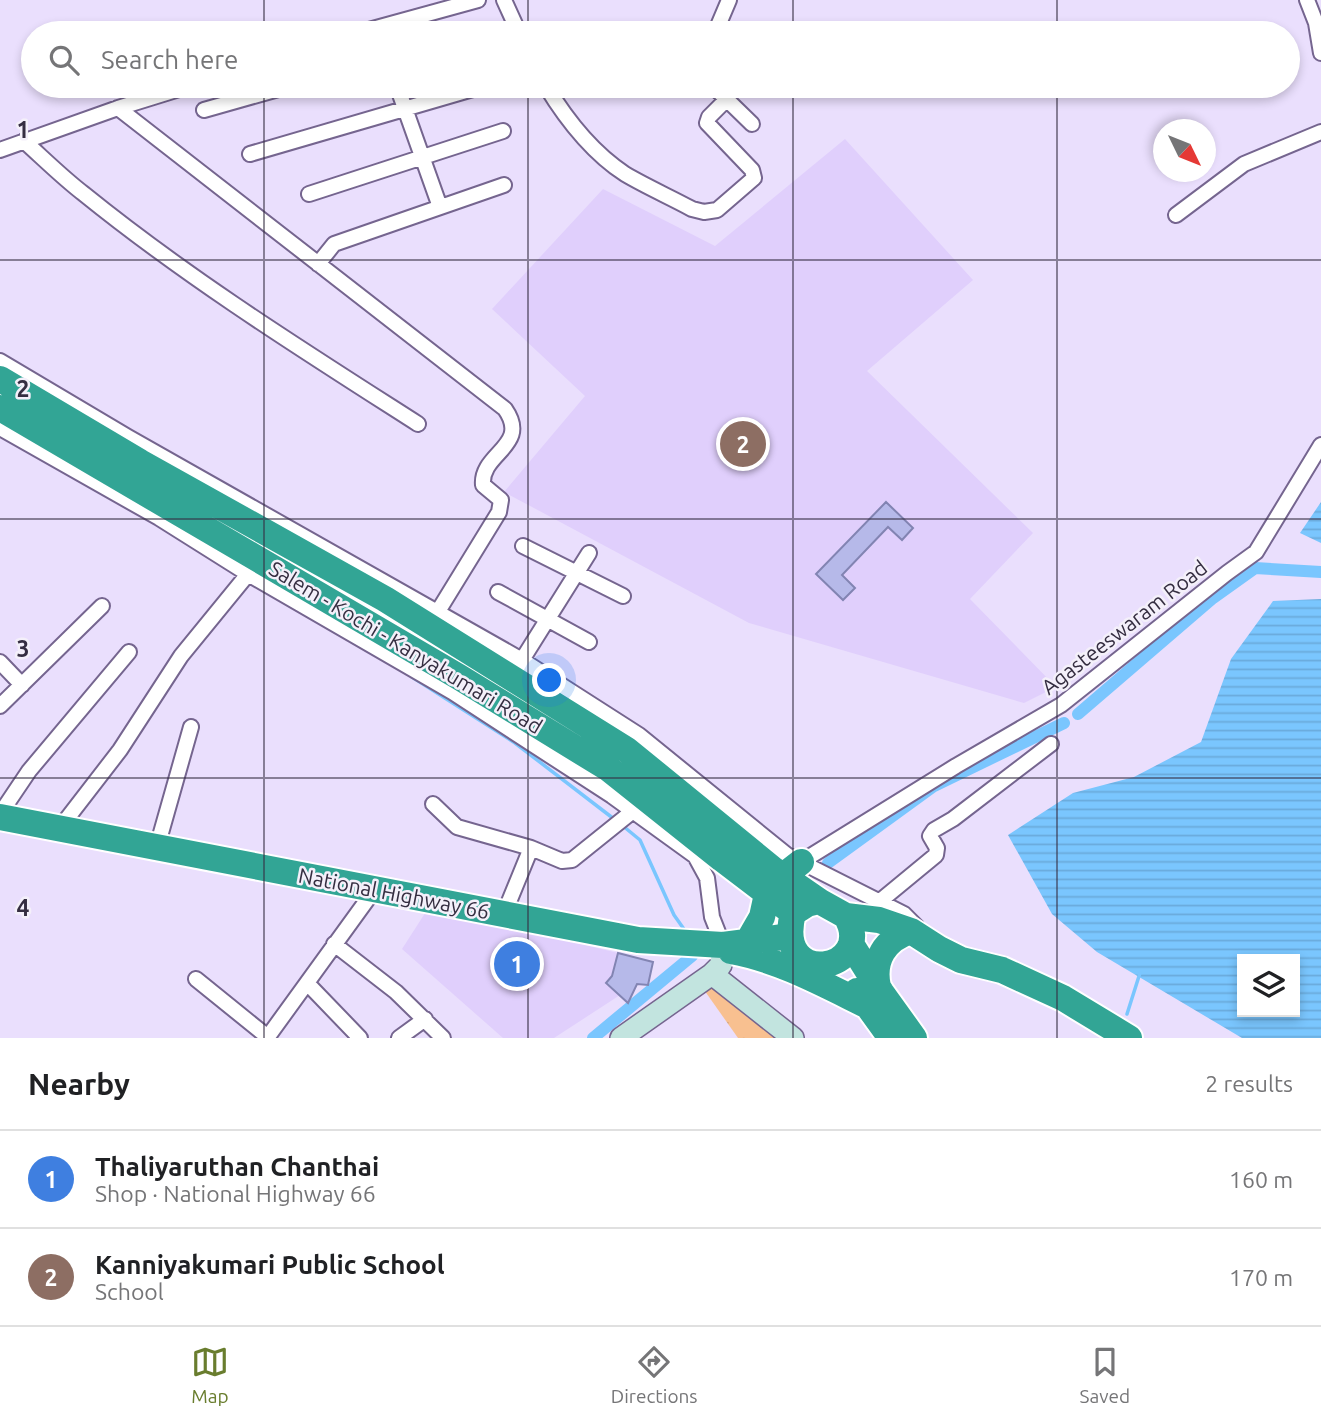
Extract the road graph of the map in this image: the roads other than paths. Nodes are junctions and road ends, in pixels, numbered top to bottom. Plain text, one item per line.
1 (478, 0) edge
2 (504, 0) edge
3 (729, 0) edge
4 (1307, 0) edge
5 (408, 21) edge
6 (514, 21) edge
7 (720, 21) edge
8 (1321, 53) edge
9 (150, 98) edge
10 (246, 98) edge
11 (401, 98) edge
12 (442, 98) edge
13 (554, 98) edge
14 (727, 99) joint
15 (118, 108) junction
16 (405, 109) junction
17 (204, 110) dead end
18 (752, 124) dead end
19 (503, 131) dead end
20 (1321, 132) edge
21 (24, 141) junction
22 (0, 150) edge
23 (250, 154) dead end
24 (422, 157) junction
25 (504, 185) dead end
26 (309, 194) dead end
27 (440, 207) junction
28 (1176, 215) dead end
29 (318, 264) junction
30 (0, 361) edge
31 (0, 379) edge
32 (0, 408) edge
33 (418, 424) dead end
34 (0, 428) edge
35 (1321, 445) edge
36 (523, 546) dead end
37 (589, 553) dead end
38 (248, 574) junction
39 (578, 575) junction
40 (498, 592) dead end
41 (623, 596) dead end
42 (102, 606) dead end
43 (437, 613) junction
44 (549, 621) junction
45 (589, 642) dead end
46 (129, 652) dead end
47 (522, 660) junction
48 (0, 662) edge
49 (22, 685) junction
50 (0, 706) edge
51 (191, 727) dead end
52 (1051, 744) dead end
53 (433, 803) dead end
54 (633, 811) junction
55 (0, 816) edge
56 (59, 829) junction
57 (157, 847) junction
58 (531, 848) junction
59 (784, 877) junction
60 (374, 889) junction
61 (819, 901) junction
62 (879, 902) junction
63 (504, 914) junction
64 (846, 916) junction
65 (792, 925) junction
66 (911, 931) junction
67 (334, 944) junction
68 (731, 946) junction
69 (939, 949) junction
70 (844, 953) junction
71 (712, 974) junction
72 (196, 979) dead end
73 (307, 982) junction
74 (873, 997) junction
75 (425, 1019) junction
76 (268, 1038) edge
77 (360, 1038) edge
78 (399, 1038) edge
79 (443, 1038) edge
80 (621, 1038) edge
81 (793, 1038) edge
82 (891, 1038) edge
83 (914, 1038) edge
84 (1129, 1038) edge

1 - 5 street
2 - 6 street
3 - 7 street
4 - 8 street
9 - 15 street
10 - 17 street
11 - 16 street
12 - 16 street
13 - 14 street
14 - 18 street
15 - 21 street
15 - 29 street
16 - 23 street
16 - 24 street
19 - 24 street
20 - 28 street
21 - 22 street
21 - 33 street
24 - 26 street
24 - 27 street
25 - 27 street
27 - 29 street
29 - 43 street
30 - 43 street
31 - 59 highway, Salem - Kochi - Kanyakumari Road
32 - 59 highway, Salem - Kochi - Kanyakumari Road
34 - 38 street
35 - 59 street, Agasteeswaram Road
36 - 39 street
37 - 39 street
38 - 54 street
38 - 56 street
39 - 41 street
39 - 44 street
40 - 44 street
42 - 49 street
43 - 47 street
44 - 45 street
44 - 47 street
46 - 55 street
47 - 59 street
48 - 49 street
49 - 50 street
51 - 57 street
52 - 62 street
53 - 58 street
54 - 58 street
54 - 68 street
55 - 56 highway, National Highway 66
56 - 57 highway, National Highway 66
57 - 60 highway, National Highway 66
58 - 63 street
59 - 61 highway
59 - 62 street
59 - 65 highway, Salem - Kochi - Kanyakumari Road
59 - 68 highway
60 - 63 highway, National Highway 66
60 - 67 street
61 - 64 highway
61 - 65 highway
62 - 69 street
63 - 68 highway, National Highway 66
64 - 66 highway
64 - 70 highway
65 - 68 highway, National Highway 66
65 - 70 highway
66 - 69 highway
66 - 74 highway
67 - 73 street
67 - 75 street
68 - 71 street
68 - 74 highway
69 - 84 highway
70 - 74 highway
71 - 80 street
71 - 81 street
72 - 76 street
73 - 76 street
73 - 77 street
74 - 82 highway
74 - 83 highway
75 - 78 street
75 - 79 street

